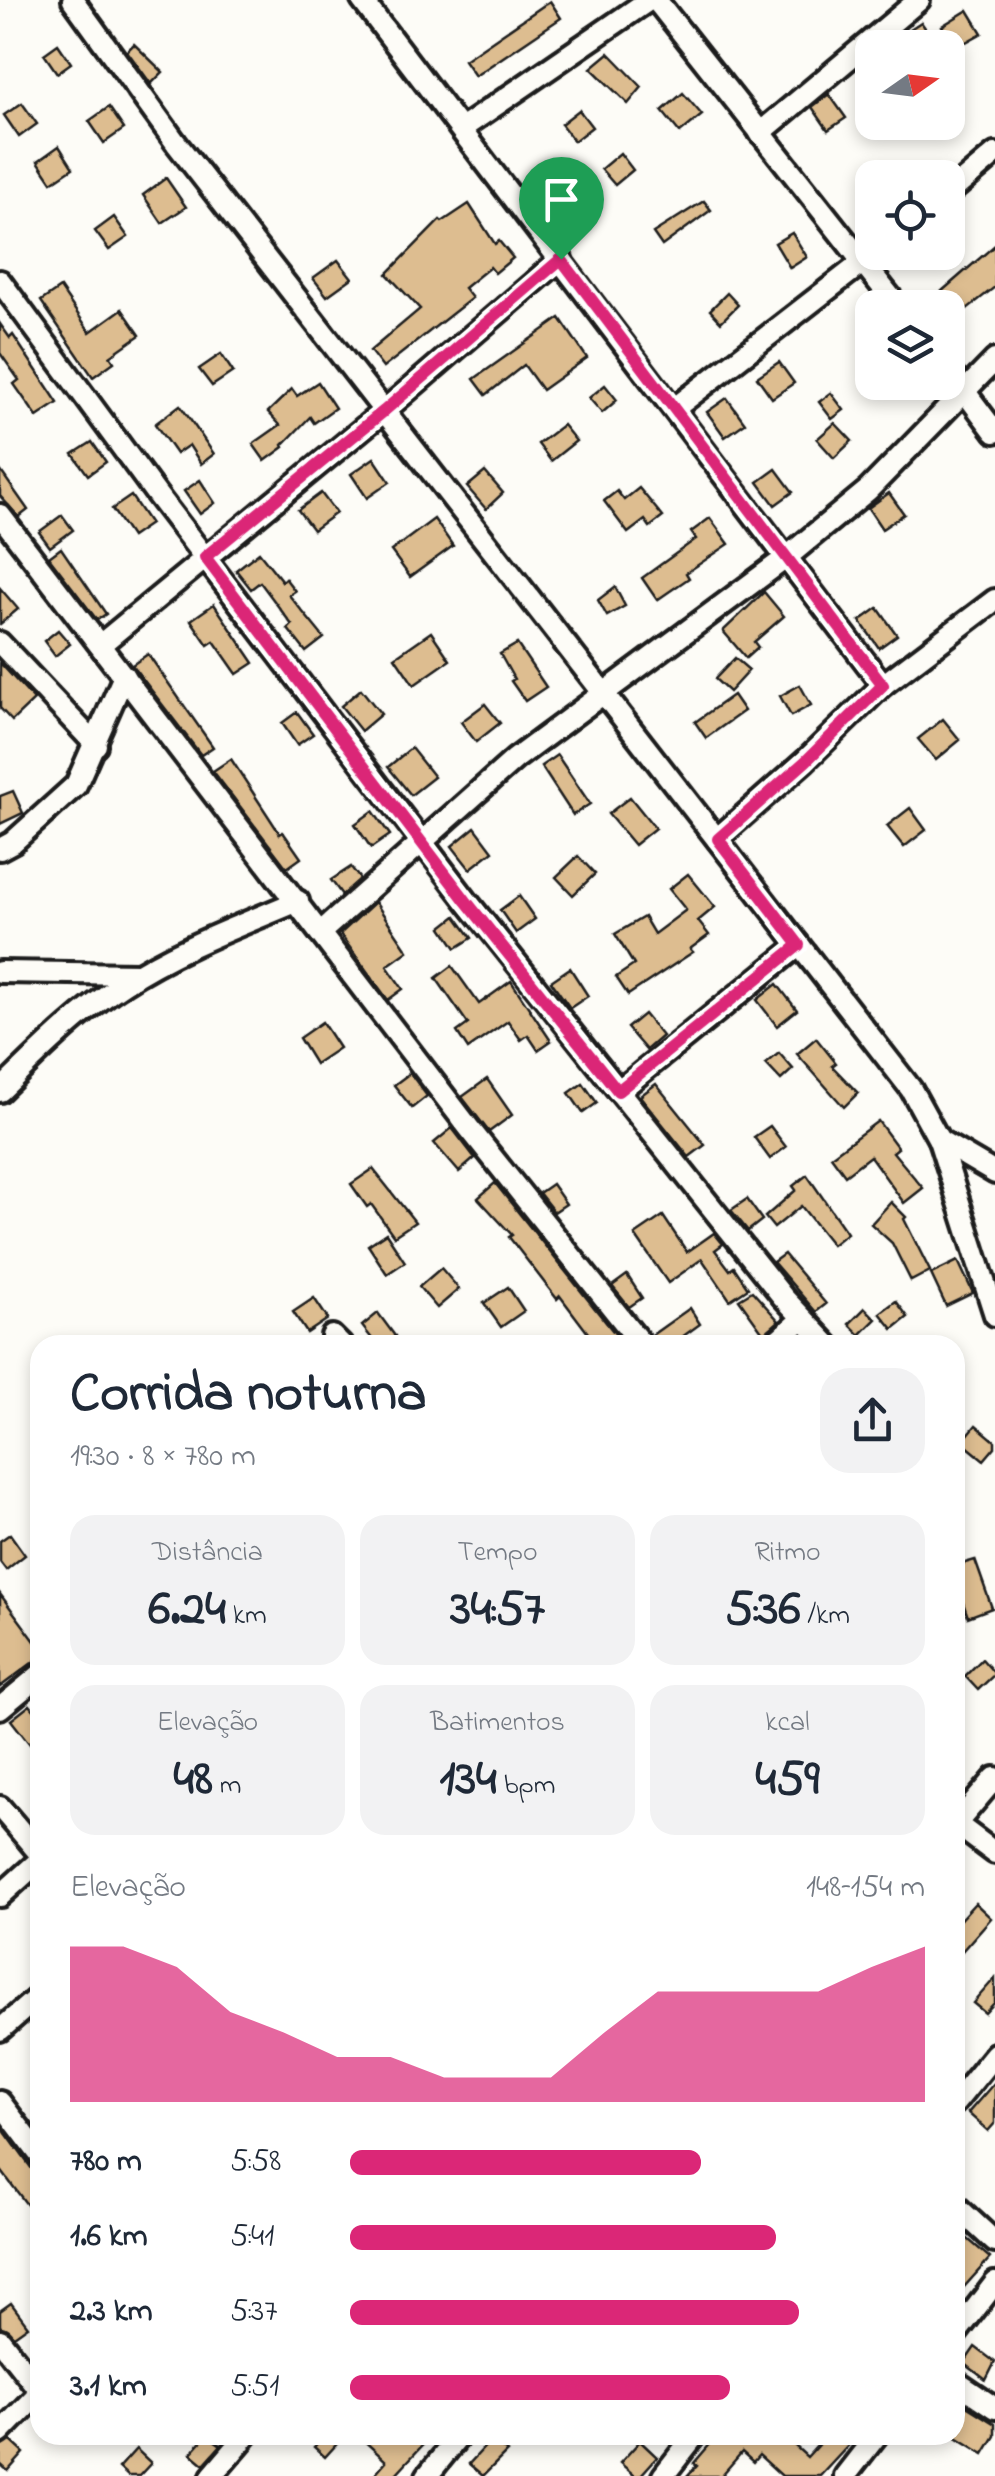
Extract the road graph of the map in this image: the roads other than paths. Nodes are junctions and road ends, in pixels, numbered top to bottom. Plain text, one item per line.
1 (73, 0) edge
2 (362, 0) edge
3 (652, 0) edge
4 (920, 0) edge
5 (461, 129) junction
6 (760, 133) junction
7 (995, 154) edge
8 (965, 180) edge
9 (855, 241) edge
10 (561, 259) junction
11 (855, 270) edge
12 (0, 281) edge
13 (995, 360) edge
14 (965, 389) edge
15 (965, 391) edge
16 (954, 400) edge
17 (675, 408) junction
18 (384, 411) junction
19 (995, 432) edge
20 (0, 515) edge
21 (205, 557) junction
22 (788, 557) junction
23 (995, 600) edge
24 (0, 643) edge
25 (100, 645) junction
26 (124, 676) junction
27 (883, 685) junction
28 (605, 694) junction
29 (96, 744) junction
30 (718, 839) junction
31 (422, 843) junction
32 (0, 849) edge
33 (298, 901) junction
34 (320, 932) junction
35 (799, 945) junction
36 (0, 972) edge
37 (140, 974) junction
38 (0, 1091) edge
39 (618, 1091) junction
40 (939, 1140) junction
41 (995, 1173) edge
42 (995, 1315) edge
43 (802, 1319) junction
44 (634, 1335) edge
45 (784, 1335) edge
46 (818, 1335) edge
47 (30, 1683) edge
48 (0, 1708) edge
49 (995, 1778) edge
50 (0, 1807) edge
51 (965, 1812) edge
52 (965, 1831) edge
53 (30, 1844) edge
54 (995, 1853) edge
55 (30, 1867) edge
56 (0, 1896) edge
57 (30, 2004) edge
58 (0, 2030) edge
59 (995, 2054) edge
60 (965, 2091) edge
61 (0, 2102) edge
62 (30, 2138) edge
63 (965, 2214) edge
64 (995, 2242) edge
65 (995, 2284) edge
66 (965, 2322) edge
67 (0, 2340) edge
68 (30, 2378) edge
69 (965, 2388) edge
70 (30, 2402) edge
71 (995, 2408) edge
72 (0, 2433) edge
73 (238, 2445) edge
74 (452, 2445) edge
75 (687, 2445) edge
76 (868, 2445) edge
77 (212, 2476) edge
78 (427, 2476) edge
79 (664, 2476) edge
80 (844, 2476) edge

1 - 18 street
2 - 5 street
3 - 5 street
3 - 6 street
4 - 6 street
5 - 10 street
6 - 9 street
7 - 8 street
10 - 17 street
10 - 18 street
11 - 17 street
12 - 21 street
13 - 14 street
15 - 19 street
16 - 22 street
17 - 22 street
18 - 21 street
18 - 28 street
20 - 25 street
21 - 25 street
21 - 31 street
22 - 27 street
22 - 28 street
23 - 27 street
24 - 29 street
25 - 26 street
26 - 29 street
26 - 33 street
27 - 30 street
28 - 30 street
28 - 31 street
29 - 32 street
30 - 35 street
31 - 34 street
31 - 39 street
33 - 34 street
33 - 37 street
34 - 44 street
35 - 39 street
35 - 40 street
36 - 37 street
37 - 38 street
39 - 43 street
40 - 41 street
40 - 42 street
43 - 45 street
43 - 46 street
47 - 48 street
49 - 51 street
50 - 53 street
52 - 54 street
55 - 56 street
57 - 58 street
59 - 60 street
61 - 62 street
63 - 64 street
65 - 66 street
67 - 68 street
69 - 71 street
70 - 72 street
73 - 77 street
74 - 78 street
75 - 79 street
76 - 80 street

